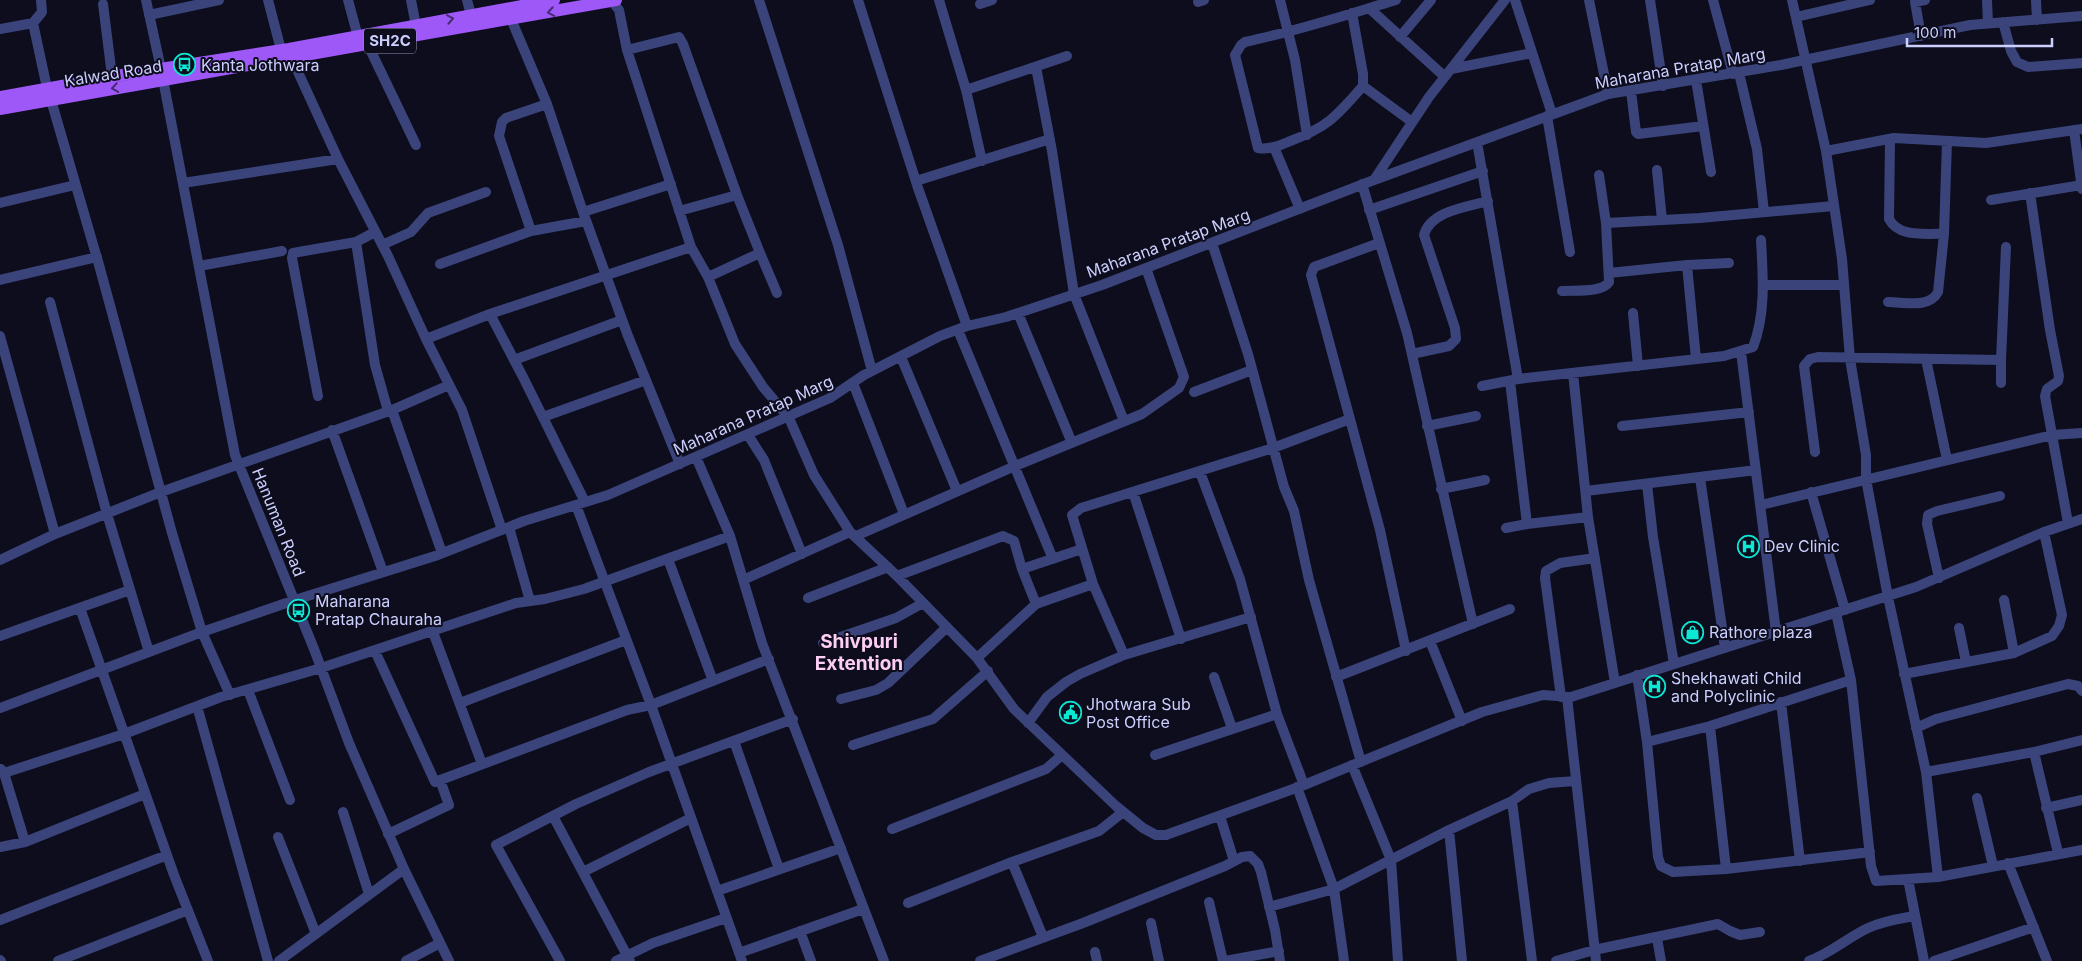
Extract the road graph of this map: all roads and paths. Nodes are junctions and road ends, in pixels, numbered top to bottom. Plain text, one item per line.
1 (41, 0) edge
2 (146, 0) edge
3 (219, 0) edge
4 (268, 0) edge
5 (348, 0) edge
6 (411, 0) edge
7 (467, 0) edge
8 (554, 0) edge
9 (625, 0) edge
10 (760, 0) edge
11 (858, 0) edge
12 (939, 0) edge
13 (992, 0) edge
14 (1280, 0) edge
15 (1396, 0) edge
16 (1431, 0) edge
17 (1505, 0) edge
18 (1514, 0) edge
19 (1588, 0) edge
20 (1650, 0) edge
21 (1713, 0) edge
22 (1792, 0) edge
23 (1870, 0) edge
24 (1925, 0) edge
25 (1986, 0) edge
26 (2036, 0) edge
27 (614, 3) edge
28 (103, 4) dead end
29 (980, 4) dead end
30 (1369, 8) junction
31 (1352, 13) junction
32 (149, 15) junction
33 (471, 15) junction
34 (1796, 16) junction
35 (2082, 16) edge
36 (511, 19) junction
37 (2037, 20) junction
38 (33, 22) junction
39 (2002, 22) junction
40 (1988, 23) junction
41 (416, 26) junction
42 (0, 29) edge
43 (1288, 33) junction
44 (1922, 36) junction
45 (1400, 37) junction
46 (363, 41) junction
47 (281, 50) junction
48 (627, 50) junction
49 (1532, 53) junction
50 (1067, 56) dead end
51 (292, 59) junction
52 (1807, 60) junction
53 (2082, 63) edge
54 (1036, 67) junction
55 (1448, 73) junction
56 (1736, 73) junction
57 (162, 75) junction
58 (112, 76) junction
59 (1696, 80) junction
60 (1363, 86) junction
61 (1663, 86) junction
62 (966, 90) junction
63 (1632, 91) junction
64 (49, 94) junction
65 (1608, 94) junction
66 (0, 97) edge
67 (547, 104) junction
68 (0, 109) edge
69 (1549, 115) junction
70 (1412, 122) junction
71 (1703, 126) junction
72 (2078, 129) edge
73 (1307, 135) junction
74 (1050, 139) junction
75 (1890, 139) junction
76 (1947, 141) junction
77 (1477, 142) junction
78 (416, 145) dead end
79 (1274, 147) junction
80 (1826, 151) junction
81 (338, 159) junction
82 (982, 161) junction
83 (1657, 170) dead end
84 (1483, 171) junction
85 (1711, 172) dead end
86 (1599, 175) dead end
87 (1374, 180) junction
88 (916, 181) junction
89 (183, 183) junction
90 (671, 184) junction
91 (1362, 184) junction
92 (75, 185) junction
93 (2082, 185) edge
94 (2082, 189) edge
95 (486, 192) dead end
96 (2030, 193) junction
97 (737, 195) junction
98 (1991, 200) dead end
99 (1488, 201) junction
100 (0, 202) edge
101 (1834, 206) junction
102 (1300, 209) junction
103 (1369, 210) junction
104 (680, 211) junction
105 (1764, 212) junction
106 (584, 216) junction
107 (1662, 220) junction
108 (1606, 223) junction
109 (532, 230) junction
110 (376, 232) junction
111 (1944, 234) junction
112 (1761, 240) dead end
113 (356, 242) junction
114 (1212, 243) junction
115 (1379, 243) junction
116 (382, 244) junction
117 (691, 247) junction
118 (2006, 247) dead end
119 (282, 251) dead end
120 (1570, 252) dead end
121 (760, 253) junction
122 (97, 257) junction
123 (1729, 263) dead end
124 (440, 264) dead end
125 (1687, 265) junction
126 (199, 266) junction
127 (1146, 268) junction
128 (606, 274) junction
129 (1609, 274) junction
130 (708, 277) junction
131 (0, 280) edge
132 (1763, 285) junction
133 (1843, 285) junction
134 (1562, 290) dead end
135 (777, 294) dead end
136 (1074, 294) junction
137 (50, 302) dead end
138 (1888, 302) dead end
139 (1018, 312) junction
140 (1633, 313) dead end
141 (490, 314) junction
142 (622, 320) junction
143 (962, 328) junction
144 (0, 336) edge
145 (426, 339) junction
146 (1741, 352) junction
147 (1412, 354) junction
148 (901, 357) junction
149 (1696, 359) junction
150 (1850, 359) junction
151 (1926, 359) junction
152 (514, 360) junction
153 (2001, 360) junction
154 (1638, 366) junction
155 (1252, 370) junction
156 (872, 371) junction
157 (1573, 373) junction
158 (646, 380) junction
159 (1514, 380) junction
160 (853, 383) junction
161 (2001, 383) dead end
162 (449, 385) junction
163 (1482, 386) dead end
164 (1194, 392) dead end
165 (318, 396) dead end
166 (390, 410) junction
167 (1748, 412) junction
168 (1476, 416) dead end
169 (543, 418) junction
170 (789, 418) junction
171 (1350, 418) junction
172 (1124, 422) junction
173 (1427, 426) junction
174 (1622, 426) dead end
175 (332, 430) junction
176 (2082, 433) edge
177 (748, 435) junction
178 (2052, 436) junction
179 (1072, 443) junction
180 (1273, 448) junction
181 (1815, 452) dead end
182 (696, 458) junction
183 (1946, 460) junction
184 (680, 464) junction
185 (240, 465) junction
186 (1015, 466) junction
187 (1756, 470) junction
188 (1200, 472) junction
189 (1700, 478) junction
190 (1866, 479) junction
191 (1485, 480) dead end
192 (1647, 484) junction
193 (1441, 489) junction
194 (957, 491) junction
195 (1586, 491) junction
196 (161, 492) junction
197 (1133, 492) junction
198 (1811, 492) junction
199 (2000, 496) dead end
200 (580, 503) junction
201 (1761, 505) junction
202 (107, 514) junction
203 (904, 514) junction
204 (1588, 517) junction
205 (2082, 519) edge
206 (1527, 524) junction
207 (2068, 524) junction
208 (1506, 528) dead end
209 (505, 529) junction
210 (2044, 532) junction
211 (55, 534) junction
212 (854, 534) junction
213 (730, 536) junction
214 (1082, 549) junction
215 (442, 554) junction
216 (802, 554) junction
217 (1, 557) edge
218 (1595, 558) junction
219 (668, 559) junction
220 (1052, 559) junction
221 (888, 567) junction
222 (1022, 569) junction
223 (382, 572) junction
224 (897, 576) junction
225 (1938, 578) junction
226 (743, 580) junction
227 (605, 582) junction
228 (1093, 584) junction
229 (130, 590) junction
230 (1888, 596) junction
231 (808, 598) dead end
232 (294, 600) junction
233 (2004, 600) dead end
234 (530, 601) junction
235 (923, 603) junction
236 (1036, 604) junction
237 (80, 608) junction
238 (1510, 609) dead end
239 (1841, 611) junction
240 (1251, 617) junction
241 (1473, 624) junction
242 (947, 627) junction
243 (1959, 628) dead end
244 (202, 632) junction
245 (433, 632) junction
246 (1776, 632) junction
247 (0, 636) edge
248 (1181, 639) junction
249 (626, 640) junction
250 (1430, 641) junction
251 (823, 643) dead end
252 (1725, 648) junction
253 (375, 651) junction
254 (1406, 651) junction
255 (149, 652) junction
256 (2014, 653) junction
257 (1124, 655) junction
258 (977, 658) junction
259 (769, 659) junction
260 (1966, 662) junction
261 (1674, 664) junction
262 (321, 668) junction
263 (102, 670) junction
264 (988, 671) junction
265 (1904, 674) junction
266 (1637, 675) junction
267 (1214, 677) dead end
268 (1336, 677) junction
269 (1851, 680) junction
270 (713, 681) junction
271 (1615, 683) junction
272 (248, 690) junction
273 (2082, 691) edge
274 (230, 695) junction
275 (1564, 697) junction
276 (841, 699) dead end
277 (1782, 702) junction
278 (460, 703) junction
279 (650, 705) junction
280 (197, 706) junction
281 (0, 708) edge
282 (1277, 714) junction
283 (792, 719) junction
284 (1462, 721) junction
285 (1028, 723) junction
286 (1710, 726) junction
287 (1232, 728) junction
288 (1916, 728) junction
289 (124, 734) junction
290 (2082, 740) edge
291 (734, 741) junction
292 (1647, 742) junction
293 (853, 745) dead end
294 (2034, 752) junction
295 (1062, 755) junction
296 (1155, 755) dead end
297 (1357, 763) junction
298 (482, 764) junction
299 (671, 764) junction
300 (2, 770) edge
301 (1926, 772) junction
302 (440, 780) junction
303 (1575, 781) junction
304 (1301, 786) junction
305 (146, 794) junction
306 (1977, 798) dead end
307 (290, 800) dead end
308 (2082, 800) edge
309 (1512, 801) junction
310 (2046, 808) junction
311 (343, 812) dead end
312 (1123, 812) junction
313 (553, 816) junction
314 (1220, 816) junction
315 (691, 818) junction
316 (892, 829) dead end
317 (1450, 830) junction
318 (388, 834) junction
319 (278, 837) dead end
320 (25, 842) junction
321 (0, 847) edge
322 (841, 848) junction
323 (2082, 850) edge
324 (1870, 852) junction
325 (2058, 853) junction
326 (167, 855) junction
327 (1391, 860) junction
328 (1800, 860) junction
329 (1234, 861) junction
330 (1012, 862) junction
331 (2008, 863) junction
332 (1993, 866) junction
333 (404, 869) junction
334 (779, 869) junction
335 (1726, 870) junction
336 (583, 872) junction
337 (1938, 877) junction
338 (1908, 880) junction
339 (1334, 889) junction
340 (717, 891) junction
341 (369, 894) junction
342 (1209, 902) dead end
343 (908, 903) dead end
344 (1269, 907) junction
345 (863, 909) junction
346 (188, 910) junction
347 (1914, 916) junction
348 (726, 918) junction
349 (0, 920) edge
350 (1151, 923) dead end
351 (2034, 927) junction
352 (800, 931) junction
353 (1760, 932) dead end
354 (316, 934) junction
355 (1042, 937) junction
356 (1657, 938) junction
357 (440, 943) junction
358 (1594, 950) junction
359 (1279, 956) edge
360 (740, 957) edge
361 (629, 958) edge
362 (58, 961) edge
363 (208, 961) edge
364 (268, 961) edge
365 (279, 961) edge
366 (406, 961) edge
367 (449, 961) edge
368 (560, 961) edge
369 (616, 961) edge
370 (811, 961) edge
371 (884, 961) edge
372 (980, 961) edge
373 (1159, 961) edge
374 (1224, 961) edge
375 (1344, 961) edge
376 (1398, 961) edge
377 (1462, 961) edge
378 (1532, 961) edge
379 (1556, 961) edge
380 (1596, 961) edge
381 (1661, 961) edge
382 (1809, 961) edge
383 (1924, 961) edge
384 (1934, 961) edge
385 (2047, 961) edge

1 - 38 street
2 - 32 street, Hanuman Road
3 - 32 street
4 - 47 street
5 - 46 street
6 - 41 street
7 - 33 street
8 - 33 main road, Kalwad Road / SH2C
9 - 27 street
10 - 156 street
11 - 88 street
12 - 62 street
13 - 29 street
14 - 43 street
15 - 30 street
16 - 45 street
17 - 55 street
18 - 49 street
19 - 65 street
20 - 61 street
21 - 56 street
22 - 34 street
23 - 34 street
24 - 44 street
25 - 40 street
26 - 37 street
27 -> 36 main road, Kalwad Road / SH2C
27 - 48 street
28 - 58 street
30 - 31 street
30 - 45 street
31 - 43 street
31 - 60 street
32 - 57 street, Hanuman Road
41 -> 33 main road, Kalwad Road / SH2C
34 - 52 street
35 - 37 street, Maharana Pratap Marg
36 - 46 main road, Kalwad Road / SH2C
36 - 67 street
37 - 39 street, Maharana Pratap Marg
38 - 42 street
38 - 64 street
39 - 40 street, Maharana Pratap Marg
39 - 53 street
40 - 44 street, Maharana Pratap Marg
41 - 46 main road, Kalwad Road / SH2C
43 - 73 street
43 - 79 street
44 - 52 street, Maharana Pratap Marg
45 - 55 street
46 - 47 main road, Kalwad Road / SH2C
46 - 51 main road, Kalwad Road / SH2C
46 - 78 street
47 - 57 main road, Kalwad Road / SH2C
48 - 90 street
48 - 97 street
49 - 55 street
49 - 69 street
50 - 54 street
51 - 57 main road, Kalwad Road / SH2C
51 - 81 street
52 - 56 street, Maharana Pratap Marg
52 - 80 street
54 - 62 street
54 - 74 street
55 - 70 street
56 - 59 street, Maharana Pratap Marg
56 - 105 street
57 - 58 main road, Kalwad Road / SH2C
57 -> 64 main road, Kalwad Road / SH2C
57 - 89 street, Hanuman Road
58 - 64 main road, Kalwad Road / SH2C
59 - 61 street, Maharana Pratap Marg
59 - 71 street
60 - 70 street
60 - 73 street
61 - 63 street, Maharana Pratap Marg
62 - 82 street
63 - 65 street, Maharana Pratap Marg
63 - 71 street
64 - 66 main road, Kalwad Road / SH2C
64 - 68 main road, Kalwad Road / SH2C
64 - 92 street
65 - 69 street, Maharana Pratap Marg
67 - 106 street
67 - 109 street
69 - 77 street, Maharana Pratap Marg
69 - 120 street
70 - 87 street
71 - 85 street
72 - 76 street
72 - 93 street
73 - 79 street
74 - 82 street
74 - 136 street
75 - 76 street
75 - 80 street
75 - 111 street
76 - 111 street
77 - 84 street
77 - 87 street, Maharana Pratap Marg
79 - 102 street
80 - 101 street
81 - 89 street
81 - 110 street
82 - 88 street
83 - 107 street
84 - 99 street
84 - 103 street
86 - 108 street
87 - 91 street, Maharana Pratap Marg
88 - 143 street
89 - 126 street, Hanuman Road
90 - 104 street
90 - 106 street
91 - 102 street, Maharana Pratap Marg
91 - 103 street
92 - 100 street
92 - 122 street
93 - 94 street
93 - 96 street
95 - 116 street
96 - 98 street
96 - 178 street
97 - 104 street
97 - 121 street
99 - 147 street
99 - 159 street
101 - 105 street
101 - 133 street
102 - 114 street, Maharana Pratap Marg
103 - 115 street
104 - 117 street
105 - 107 street
106 - 109 street
106 - 128 street
107 - 108 street
108 - 129 street
109 - 124 street
110 - 113 street
110 - 116 street
111 - 138 street
112 - 132 street
113 - 165 street
113 - 166 street
114 - 127 street, Maharana Pratap Marg
114 - 155 street
115 - 147 street
115 - 171 street
116 - 145 street
117 - 128 street
117 - 130 street
118 - 153 street
119 - 126 street
121 - 130 street
121 - 135 street
122 - 131 street
122 - 196 street
123 - 125 street
125 - 129 street
125 - 149 street
126 - 185 street, Hanuman Road
127 - 136 street, Maharana Pratap Marg
127 - 172 street
128 - 141 street
128 - 142 street
129 - 134 street
130 - 170 street
132 - 133 street
132 - 146 street
133 - 150 street
136 - 139 street, Maharana Pratap Marg
136 - 172 street
137 - 202 street
139 - 143 street, Maharana Pratap Marg
139 - 179 street
140 - 154 street
141 - 145 street
141 - 152 street
142 - 152 street
142 - 158 street
143 - 148 street, Maharana Pratap Marg
143 - 186 street
144 - 211 street
145 - 162 street
146 - 149 street
146 - 167 street
147 - 173 street
148 - 156 street, Maharana Pratap Marg
148 - 194 street
149 - 154 street
150 - 151 street
150 - 181 street
150 - 190 street
151 - 153 street
151 - 183 street
152 - 169 street
153 - 161 street
154 - 157 street
155 - 164 street
155 - 180 street
156 - 160 street, Maharana Pratap Marg
157 - 159 street
157 - 195 street
158 - 169 street
158 - 184 street
159 - 163 street
159 - 206 street
160 - 170 street, Maharana Pratap Marg
160 - 203 street
162 - 166 street
162 - 209 street
166 - 175 street
166 - 215 street
167 - 174 street
167 - 187 street
168 - 173 street
169 - 200 street
170 - 177 street, Maharana Pratap Marg
170 - 212 street
171 - 180 street
171 - 254 street
172 - 179 street
173 - 193 street
175 - 185 street
175 - 223 street
176 - 178 street
177 - 182 street, Maharana Pratap Marg
177 - 216 street
178 - 183 street
178 - 207 street
179 - 186 street
180 - 188 street
180 - 268 street
182 - 184 street, Maharana Pratap Marg
182 - 213 street
183 - 190 street
184 - 200 street, Maharana Pratap Marg
185 - 196 street
185 - 232 street, Hanuman Road
186 - 194 street
186 - 220 street
187 - 189 street
187 - 201 street
188 - 197 street
188 - 240 street
189 - 192 street
189 - 252 street
190 - 198 street
190 - 230 street
191 - 193 street
192 - 195 street
192 - 261 street
193 - 241 street
194 - 203 street
195 - 204 street
196 - 202 street
196 - 244 street
197 - 214 street
197 - 248 street
198 - 201 street
198 - 239 street
199 - 225 street
200 - 209 street, Maharana Pratap Marg
200 - 227 street
201 - 246 street
202 - 211 street
202 - 229 street
203 - 212 street
204 - 206 street
204 - 218 street
205 - 207 street
206 - 208 street
207 - 210 street
209 - 215 street, Maharana Pratap Marg
209 - 234 street
210 - 225 street
210 - 256 street
211 - 217 street
212 - 216 street
212 - 221 street
213 - 219 street
213 - 226 street
214 - 220 street
214 - 228 street
215 - 223 street, Maharana Pratap Marg
216 - 226 street
218 - 271 street
218 - 275 street
219 - 227 street
219 - 270 street
220 - 222 street
221 - 224 street
221 - 231 street
222 - 224 street
222 - 236 street
223 - 232 street, Maharana Pratap Marg
224 - 235 street
225 - 230 street
226 - 259 street
227 - 234 street
227 - 249 street
228 - 236 street
228 - 257 street
229 - 237 street
229 - 255 street
230 - 239 street
230 - 265 street
232 - 244 street, Maharana Pratap Marg
232 - 262 street, Hanuman Road
233 - 256 street
234 - 245 street
235 - 242 street
235 - 251 street
236 - 258 street
237 - 247 street
237 - 263 street
238 - 241 street
239 - 246 street
239 - 269 street
240 - 248 street
240 - 282 street
241 - 250 street
242 - 258 street
242 - 276 street
243 - 260 street
244 - 255 street, Maharana Pratap Marg
244 - 274 street
245 - 253 street
245 - 278 street
246 - 252 street
248 - 257 street
249 - 278 street
249 - 279 street
250 - 254 street
250 - 284 street
252 - 261 street
253 - 262 street
253 - 302 street
254 - 268 street
255 - 263 street, Maharana Pratap Marg
256 - 260 street
257 - 285 street
258 - 264 street
259 - 270 street
259 - 283 street
260 - 265 street
261 - 266 street
262 - 272 street
262 - 318 street, Hanuman Road
263 - 281 street, Maharana Pratap Marg
263 - 289 street
264 - 285 street
264 - 293 street
265 - 288 street
266 - 271 street
266 - 292 street
267 - 287 street
268 - 297 street
269 - 277 street
269 - 324 street
270 - 279 street
271 - 275 street
272 - 274 street
272 - 307 street
273 - 288 street
274 - 280 street
275 - 284 street
275 - 303 street
277 - 286 street
277 - 328 street
278 - 298 street
279 - 298 street
279 - 299 street
280 - 289 street
280 - 364 street
282 - 287 street
282 - 304 street
283 - 291 street
283 - 322 street
284 - 297 street
285 - 295 street
286 - 292 street
286 - 335 street
287 - 296 street
288 - 301 street
289 - 300 street
289 - 305 street
290 - 294 street
291 - 299 street
291 - 334 street
292 - 335 street
294 - 301 street
294 - 310 street
295 - 312 street
295 - 316 street
297 - 304 street
297 - 327 street
298 - 302 street
299 - 313 street
299 - 315 street
300 - 320 street
301 - 337 street
302 - 318 street
303 - 309 street
303 - 358 street
304 - 314 street
304 - 339 street
305 - 320 street
305 - 326 street
306 - 332 street
308 - 310 street
309 - 317 street
309 - 378 street
310 - 325 street
311 - 341 street
312 - 314 street
312 - 330 street
313 - 336 street
313 - 368 street
314 - 329 street
315 - 336 street
315 - 340 street
317 - 327 street
317 - 377 street
318 - 333 street, Hanuman Road
319 - 354 street
320 - 321 street
322 - 334 street
322 - 345 street
323 - 325 street
324 - 328 street
324 - 338 street
325 - 331 street
326 - 346 street
326 - 349 street
327 - 339 street
327 - 376 street
328 - 335 street
329 - 344 street
329 - 355 street
330 - 343 street
330 - 355 street
331 - 332 street
331 - 351 street
332 - 337 street
333 - 341 street
333 - 357 street, Hanuman Road
334 - 340 street
336 - 361 street
337 - 338 street
338 - 347 street
339 - 344 street
339 - 375 street
340 - 348 street
341 - 354 street
342 - 374 street
344 - 359 street
345 - 352 street
345 - 371 street
346 - 362 street
346 - 363 street
347 - 382 street
347 - 383 street
348 - 360 street
348 - 361 street
350 - 373 street
351 - 384 street
351 - 385 street
352 - 360 street
352 - 370 street
353 - 356 street
354 - 365 street
355 - 372 street
356 - 358 street
356 - 381 street
357 - 366 street
357 - 367 street, Hanuman Road
358 - 379 street
358 - 380 street
359 - 374 street
361 - 369 street

